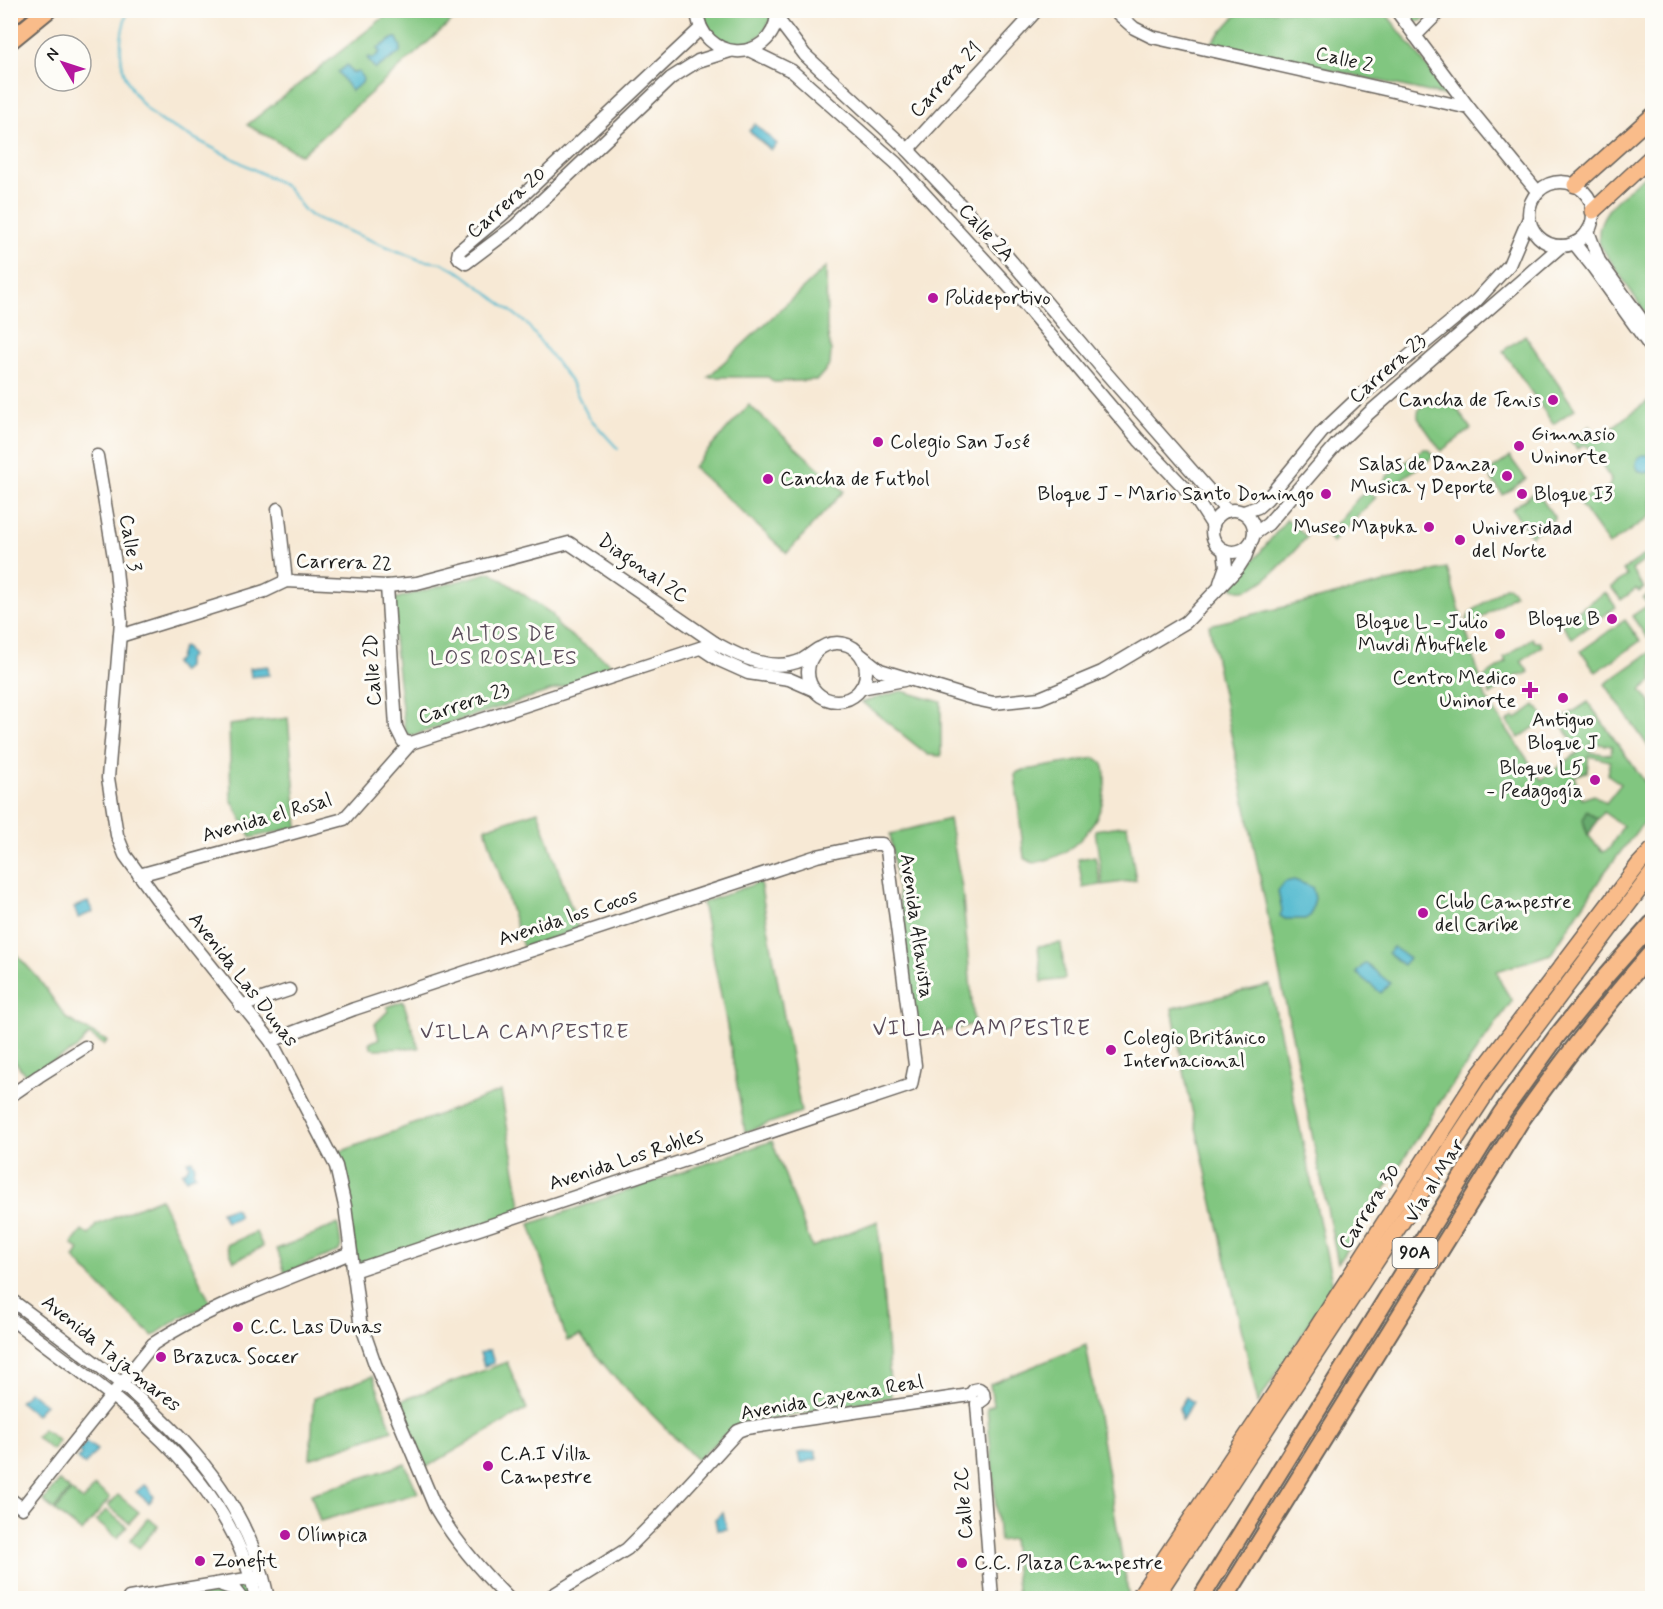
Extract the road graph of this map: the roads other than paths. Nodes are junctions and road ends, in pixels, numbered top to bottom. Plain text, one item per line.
1 (19, 10) edge
2 (48, 10) edge
3 (697, 10) edge
4 (1037, 10) edge
5 (1114, 10) edge
6 (1396, 10) edge
7 (1441, 10) edge
8 (777, 14) edge
9 (10, 17) edge
10 (701, 28) junction
11 (1415, 36) junction
12 (10, 40) edge
13 (749, 50) junction
14 (730, 51) junction
15 (1470, 108) junction
16 (1653, 116) edge
17 (908, 150) junction
18 (1653, 156) edge
19 (1575, 184) junction
20 (1537, 191) junction
21 (1593, 211) junction
22 (1528, 218) junction
23 (1588, 231) junction
24 (1574, 243) junction
25 (1561, 246) junction
26 (1653, 334) edge
27 (1653, 349) edge
28 (97, 456) dead end
29 (278, 509) dead end
30 (1227, 511) junction
31 (1244, 512) junction
32 (1213, 526) junction
33 (1252, 539) junction
34 (570, 543) joint
35 (1224, 550) junction
36 (286, 580) junction
37 (387, 586) junction
38 (1217, 590) junction
39 (692, 628) junction
40 (120, 636) junction
41 (715, 644) junction
42 (701, 648) junction
43 (818, 649) junction
44 (862, 656) junction
45 (906, 680) junction
46 (812, 688) junction
47 (861, 688) junction
48 (411, 743) junction
49 (882, 844) joint
50 (1653, 844) edge
51 (1653, 850) edge
52 (1639, 864) junction
53 (1653, 873) edge
54 (139, 875) junction
55 (1653, 924) edge
56 (1653, 952) edge
57 (289, 990) dead end
58 (241, 1006) junction
59 (271, 1041) junction
60 (85, 1047) dead end
61 (911, 1085) joint
62 (10, 1096) edge
63 (350, 1253) junction
64 (353, 1271) junction
65 (10, 1299) edge
66 (10, 1318) edge
67 (120, 1383) junction
68 (111, 1395) junction
69 (974, 1396) joint
70 (10, 1499) edge
71 (257, 1577) junction
72 (219, 1584) junction
73 (129, 1599) edge
74 (242, 1599) edge
75 (256, 1599) edge
76 (268, 1599) edge
77 (508, 1599) edge
78 (548, 1599) edge
79 (992, 1599) edge
80 (1138, 1599) edge
81 (1155, 1599) edge
82 (1201, 1599) edge
83 (1225, 1599) edge

1 - 9 highway
2 - 12 highway
3 - 10 street
4 - 17 street, Carrera 21
5 - 15 street, Calle 2
6 - 11 street
7 - 11 street
8 - 13 street
8 - 17 street, Calle 2A
10 - 14 street
10 - 14 street, Carrera 20
11 - 15 street
13 - 14 street
13 - 32 street, Calle 2A
15 - 20 street
16 - 19 main road
17 - 30 street, Calle 2A
18 - 21 main road
19 - 20 street
19 - 21 street
20 - 22 street
21 - 23 street
22 - 25 street
22 - 31 street, Carrera 23
23 - 24 street
23 - 26 street
24 - 25 street
24 - 27 street
25 - 33 street, Carrera 23
28 - 40 street, Calle 3
29 - 36 street
30 - 31 street
30 - 32 street
31 - 33 street
32 - 35 street
33 - 35 street
33 - 38 street, Carrera 23
34 - 37 street, Carrera 22
34 - 39 street, Diagonal 2C
35 - 38 street, Carrera 23
36 - 37 street, Carrera 22
36 - 40 street, Carrera 22
37 - 48 street, Calle 2D
38 - 45 street, Carrera 23
39 - 41 street, Diagonal 2C
39 - 42 street, Diagonal 2C
40 - 54 street, Avenida Las Dunas
41 - 42 street, Carrera 23
41 - 43 street
42 - 46 street
42 - 48 street, Carrera 23
43 - 44 street
43 - 46 street
44 - 45 street, Carrera 23
44 - 47 street
45 - 47 street, Carrera 23
46 - 47 street
48 - 54 street, Avenida el Rosal
49 - 59 street, Avenida los Cocos
49 - 61 street, Avenida Altavista
50 - 52 main road
51 - 52 main road, Carrera 30
52 - 80 main road, Carrera 30
53 - 81 main road, Carrera 30
54 - 58 street, Avenida Las Dunas
55 - 82 highway, Vía al Mar / 90A
56 - 83 highway, 90A
57 - 58 street
58 - 59 street, Avenida Las Dunas
59 - 63 street, Avenida Las Dunas
60 - 62 street
61 - 64 street, Avenida Los Robles
63 - 64 street, Avenida Las Dunas
63 - 67 street
64 - 77 street, Avenida Las Dunas
65 - 67 street, Avenida Tajamares
66 - 68 street, Avenida Tajamares
67 - 68 street
67 - 71 street, Avenida Tajamares
68 - 70 street
68 - 71 street, Avenida Tajamares
69 - 78 street, Avenida Cayena Real
69 - 79 street, Calle 2C
71 - 72 street
71 - 75 street, Avenida Tajamares
71 - 76 street, Avenida Tajamares
72 - 73 street
72 - 74 street

